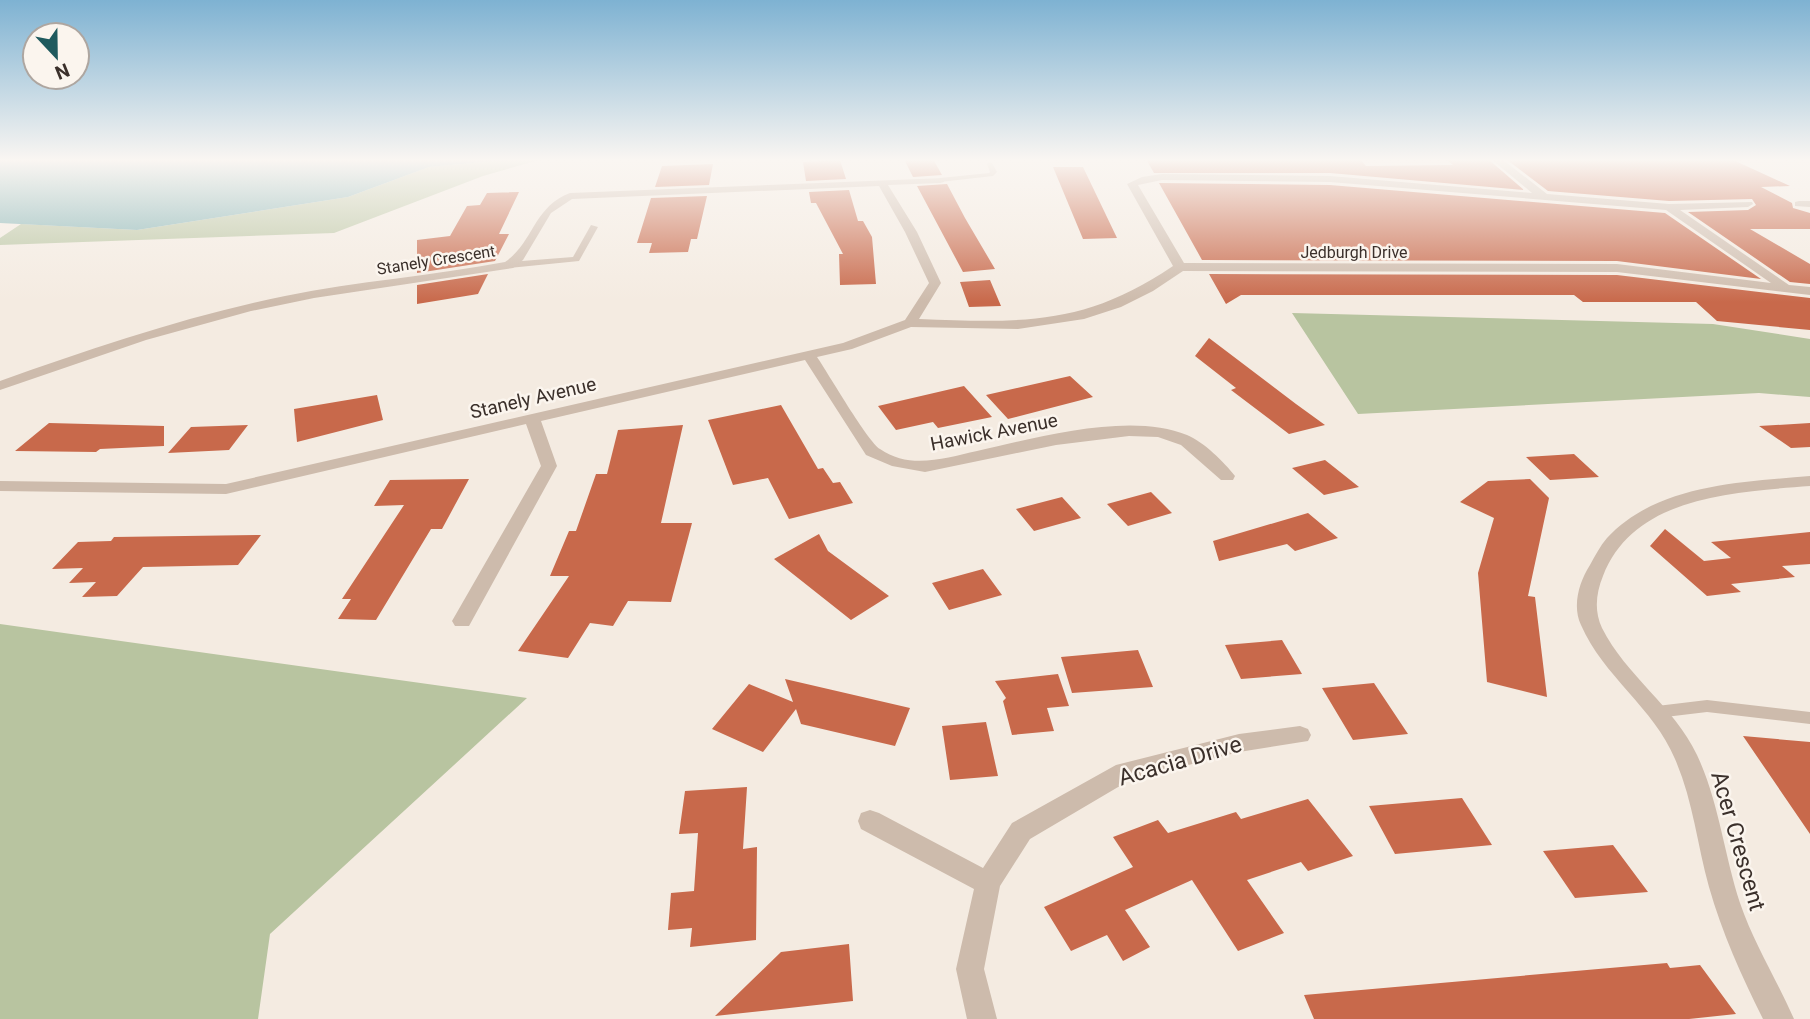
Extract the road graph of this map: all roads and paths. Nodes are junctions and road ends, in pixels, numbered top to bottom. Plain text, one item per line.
1 (553, 207) edge
2 (896, 207) edge
3 (1145, 207) edge
4 (1664, 207) edge
5 (1669, 207) junction
6 (1681, 207) edge
7 (594, 227) dead end
8 (509, 265) junction
9 (1180, 267) junction
10 (1786, 287) junction
11 (1810, 291) edge
12 (910, 323) junction
13 (809, 355) junction
14 (0, 386) edge
15 (532, 418) junction
16 (1227, 476) dead end
17 (1810, 481) edge
18 (0, 486) edge
19 (462, 621) dead end
20 (1657, 712) junction
21 (1810, 718) edge
22 (1300, 735) dead end
23 (870, 821) dead end
24 (988, 883) junction
25 (982, 1019) edge
26 (1779, 1019) edge

1 - 8 street, Stanely Crescent
2 - 12 street
3 - 9 street
4 - 5 street
5 - 6 street
5 - 10 street
7 - 8 lane
8 - 14 street, Stanely Crescent
9 - 10 street, Jedburgh Drive
9 - 12 street
10 - 11 street, Jedburgh Drive
12 - 13 street, Stanely Avenue
13 - 15 street, Stanely Avenue
13 - 16 street, Hawick Avenue
15 - 18 street, Stanely Avenue
15 - 19 street
17 - 20 street, Acer Crescent
20 - 21 lane
20 - 26 street, Acer Crescent
22 - 24 street, Acacia Drive
23 - 24 street
24 - 25 street, Acacia Drive

